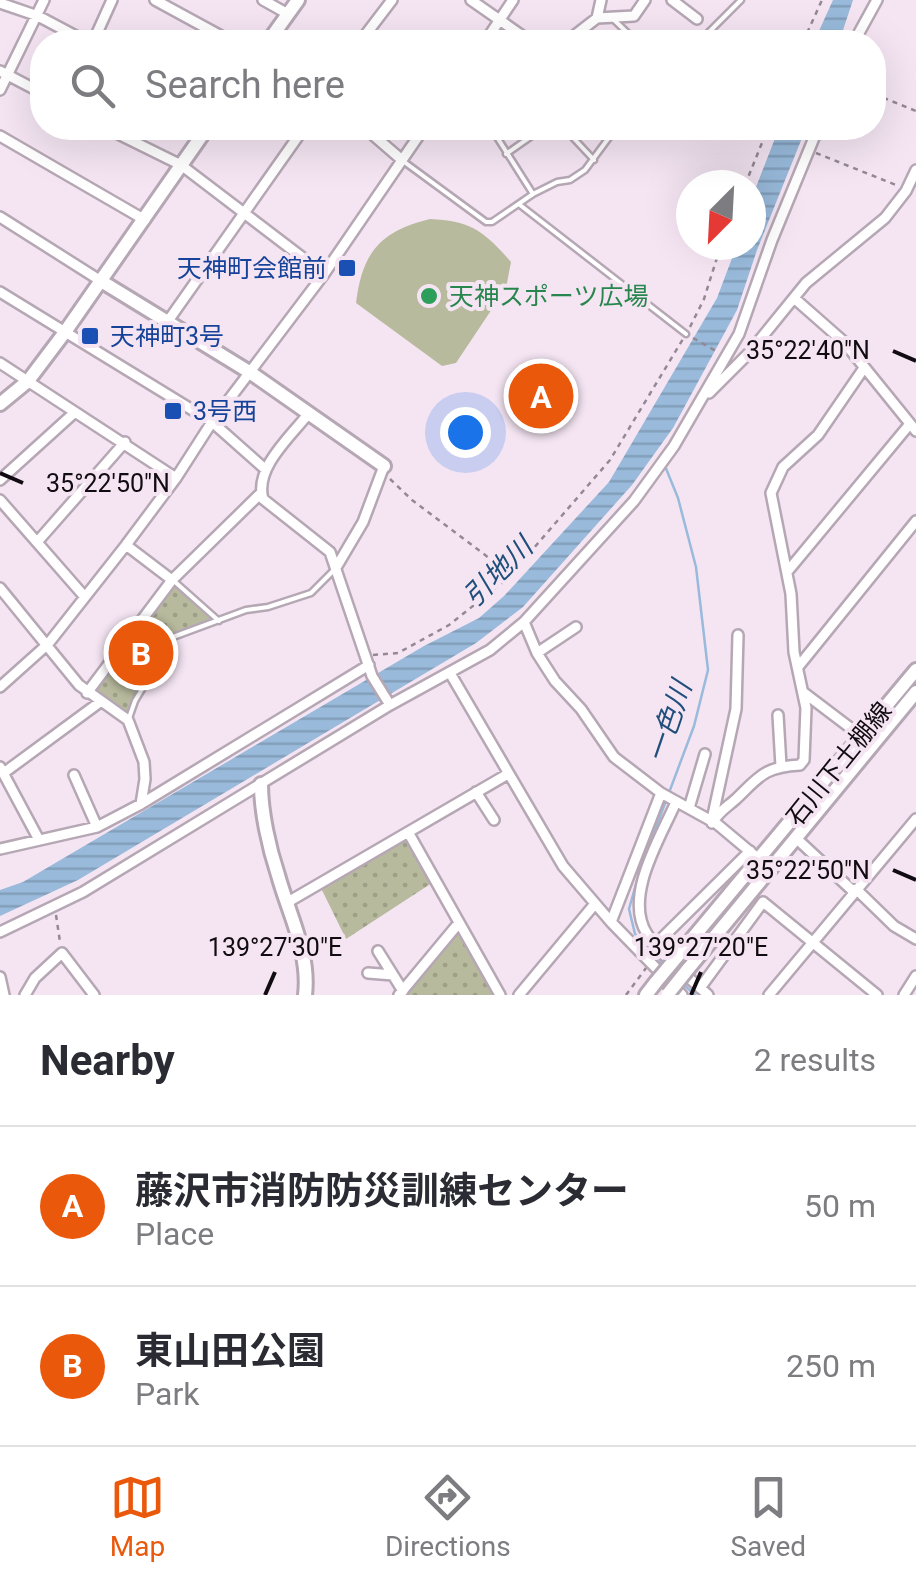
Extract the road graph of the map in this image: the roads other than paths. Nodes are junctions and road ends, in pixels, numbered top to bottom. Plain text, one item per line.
1 (44, 0) edge
2 (112, 0) edge
3 (155, 0) edge
4 (263, 0) edge
5 (298, 0) edge
6 (392, 0) edge
7 (471, 0) edge
8 (514, 0) edge
9 (645, 0) edge
10 (672, 0) edge
11 (741, 0) edge
12 (877, 0) edge
13 (599, 1) edge
14 (0, 3) edge
15 (288, 14) junction
16 (38, 16) junction
17 (611, 17) junction
18 (596, 18) junction
19 (696, 19) dead end
20 (501, 22) junction
21 (66, 30) edge
22 (96, 30) edge
23 (210, 30) edge
24 (277, 30) edge
25 (369, 30) edge
26 (494, 30) edge
27 (513, 30) edge
28 (581, 30) edge
29 (625, 30) edge
30 (711, 30) edge
31 (861, 30) edge
32 (4, 72) edge
33 (30, 86) edge
34 (0, 90) edge
35 (0, 136) edge
36 (130, 140) edge
37 (199, 140) edge
38 (296, 140) edge
39 (380, 140) edge
40 (416, 140) edge
41 (498, 140) edge
42 (526, 140) edge
43 (575, 140) edge
44 (608, 140) edge
45 (813, 140) edge
46 (506, 154) junction
47 (402, 160) junction
48 (594, 160) junction
49 (181, 165) junction
50 (916, 170) edge
51 (534, 194) junction
52 (519, 204) junction
53 (246, 212) junction
54 (0, 217) edge
55 (145, 220) junction
56 (324, 274) junction
57 (101, 280) junction
58 (0, 292) edge
59 (794, 298) junction
60 (168, 321) junction
61 (65, 332) junction
62 (688, 336) road end
63 (0, 363) edge
64 (864, 368) junction
65 (251, 373) junction
66 (28, 381) junction
67 (701, 401) junction
68 (0, 404) edge
69 (74, 413) junction
70 (309, 413) junction
71 (212, 422) junction
72 (913, 428) edge
73 (125, 442) junction
74 (383, 468) joint
75 (265, 470) junction
76 (176, 478) junction
77 (0, 480) edge
78 (261, 494) junction
79 (0, 500) edge
80 (916, 521) edge
81 (38, 541) junction
82 (126, 545) junction
83 (337, 566) junction
84 (787, 572) junction
85 (172, 580) junction
86 (0, 588) edge
87 (84, 596) junction
88 (219, 622) junction
89 (524, 622) junction
90 (576, 627) dead end
91 (738, 635) dead end
92 (48, 644) junction
93 (537, 653) junction
94 (369, 666) junction
95 (798, 667) junction
96 (916, 670) edge
97 (450, 674) junction
98 (0, 687) edge
99 (803, 692) junction
100 (916, 692) edge
101 (87, 693) junction
102 (100, 702) junction
103 (388, 702) junction
104 (778, 715) dead end
105 (128, 720) junction
106 (862, 736) junction
107 (705, 754) dead end
108 (781, 766) junction
109 (2, 769) edge
110 (508, 774) junction
111 (74, 775) dead end
112 (261, 784) junction
113 (476, 792) junction
114 (660, 793) junction
115 (673, 800) junction
116 (141, 804) junction
117 (689, 808) junction
118 (916, 819) edge
119 (494, 820) dead end
120 (712, 822) junction
121 (97, 827) junction
122 (408, 832) junction
123 (38, 838) junction
124 (797, 840) junction
125 (0, 849) edge
126 (755, 855) junction
127 (772, 870) junction
128 (855, 891) junction
129 (288, 902) junction
130 (594, 905) junction
131 (611, 922) junction
132 (458, 924) junction
133 (0, 932) edge
134 (916, 940) edge
135 (812, 942) junction
136 (656, 944) junction
137 (378, 951) dead end
138 (368, 973) dead end
139 (393, 975) junction
140 (916, 976) edge
141 (0, 978) edge
142 (704, 992) edge
143 (401, 993) edge
144 (667, 994) edge
145 (4, 995) edge
146 (25, 995) edge
147 (94, 995) edge
148 (305, 995) edge
149 (500, 995) edge
150 (519, 995) edge
151 (646, 995) edge
152 (682, 995) edge
153 (769, 995) edge
154 (877, 995) edge
155 (904, 995) edge

1 - 16 street
2 - 22 street
3 - 23 street
4 - 15 street
5 - 15 street
6 - 25 street
7 - 20 street
8 - 20 street
9 - 17 street
10 - 19 street
11 - 30 lane
12 - 31 street
13 - 18 street
14 - 16 street
15 - 24 street
16 - 21 street
16 - 32 street
17 - 18 street
17 - 29 lane
18 - 28 street
20 - 26 street
20 - 27 street
32 - 33 street
32 - 34 street
35 - 55 street
36 - 49 street
37 - 49 street
38 - 53 street
39 - 47 street
40 - 47 street
41 - 46 lane
42 - 46 lane
43 - 48 lane
44 - 48 lane
45 - 67 street
46 - 51 lane
47 - 52 lane
47 - 56 street
48 - 51 lane
49 - 53 street
49 - 55 street
50 - 59 street
51 - 52 lane
52 - 62 lane
53 - 56 street
53 - 60 street
54 - 57 street
55 - 57 street
56 - 65 street
57 - 60 street
57 - 61 street
58 - 61 street
59 - 64 street
59 - 67 street
60 - 65 street
61 - 66 street
61 - 71 street
63 - 66 street
64 - 72 street
64 - 84 street
65 - 70 street
65 - 71 street
66 - 68 street
66 - 69 street
67 - 89 street
69 - 73 street
69 - 77 street
70 - 74 street
70 - 75 street
71 - 75 street
71 - 76 street
72 - 84 street
73 - 76 street
73 - 81 street
74 - 83 street
75 - 78 street
76 - 82 street
78 - 83 street
78 - 85 street
79 - 81 street
80 - 95 street
81 - 87 street
82 - 85 street
82 - 87 street
83 - 88 lane
83 - 94 street
84 - 95 street
85 - 88 lane
85 - 101 street
86 - 92 street
87 - 92 street
88 - 105 lane
89 - 93 street
89 - 97 street
90 - 93 street
91 - 120 street
92 - 98 street
92 - 101 street
93 - 114 street
94 - 103 street
94 - 116 street
95 - 99 street
96 - 106 street, 石川下土棚線
97 - 103 street
97 - 110 street
99 - 106 street
99 - 108 street
100 - 124 street, 石川下土棚線
101 - 102 street
102 - 105 street
102 - 109 street
103 - 112 street
104 - 108 street
105 - 116 street
106 - 126 street, 石川下土棚線
107 - 117 street
108 - 120 street
109 - 123 street
110 - 113 street
110 - 130 street
111 - 121 street
112 - 129 street
112 - 133 street
113 - 119 street
113 - 122 street
114 - 115 street
114 - 131 street
115 - 117 street
115 - 136 street
116 - 121 street
117 - 120 street
118 - 128 street
120 - 126 street
121 - 123 street
122 - 129 street
122 - 132 street
123 - 125 street
124 - 127 street, 石川下土棚線
124 - 128 street
126 - 127 street
126 - 136 street
126 - 151 street, 石川下土棚線, bridge
127 - 144 street, 石川下土棚線, bridge
128 - 134 street
128 - 135 street
129 - 148 street
130 - 131 street
130 - 150 street
131 - 152 street
132 - 143 street
132 - 149 street
135 - 142 street
135 - 153 street
135 - 154 street
136 - 142 street
137 - 139 street
138 - 139 street
139 - 143 street
140 - 155 street
141 - 145 street
146 - 147 street

